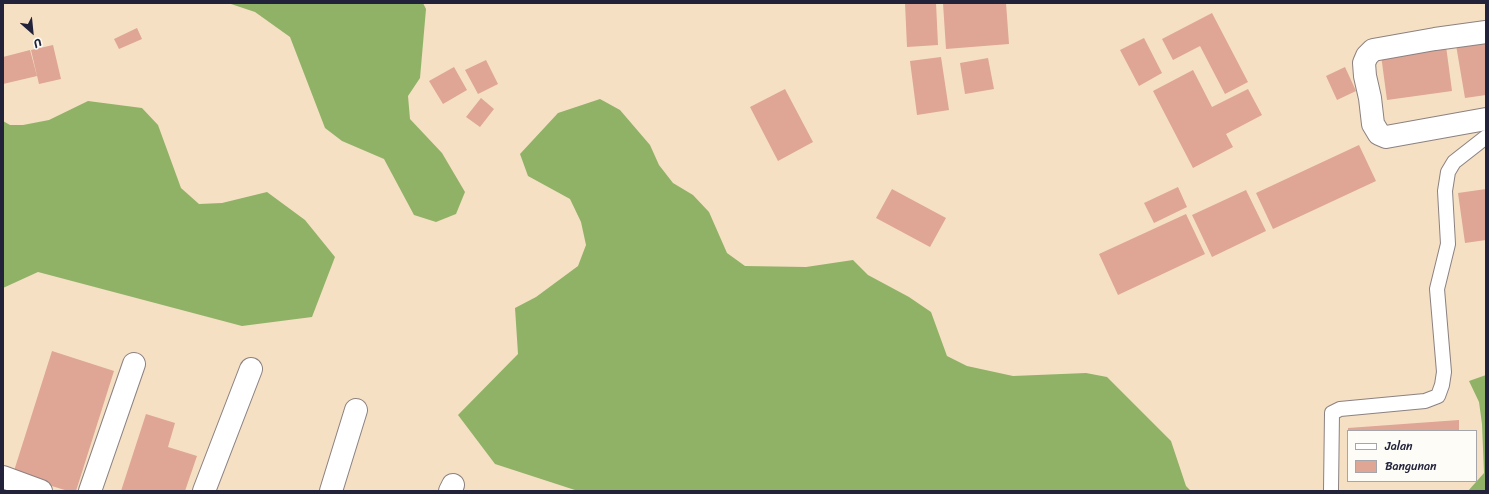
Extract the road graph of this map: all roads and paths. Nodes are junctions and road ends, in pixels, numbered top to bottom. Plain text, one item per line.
1 (1486, 32) edge
2 (1486, 119) edge
3 (1486, 137) edge
4 (134, 364) dead end
5 (251, 369) dead end
6 (356, 410) dead end
7 (3, 477) edge
8 (1331, 490) edge
9 (41, 491) edge
10 (90, 491) edge
11 (204, 491) edge
12 (331, 491) edge

1 - 2 street
3 - 8 lane
4 - 10 street
5 - 11 street
6 - 12 street
7 - 9 street

